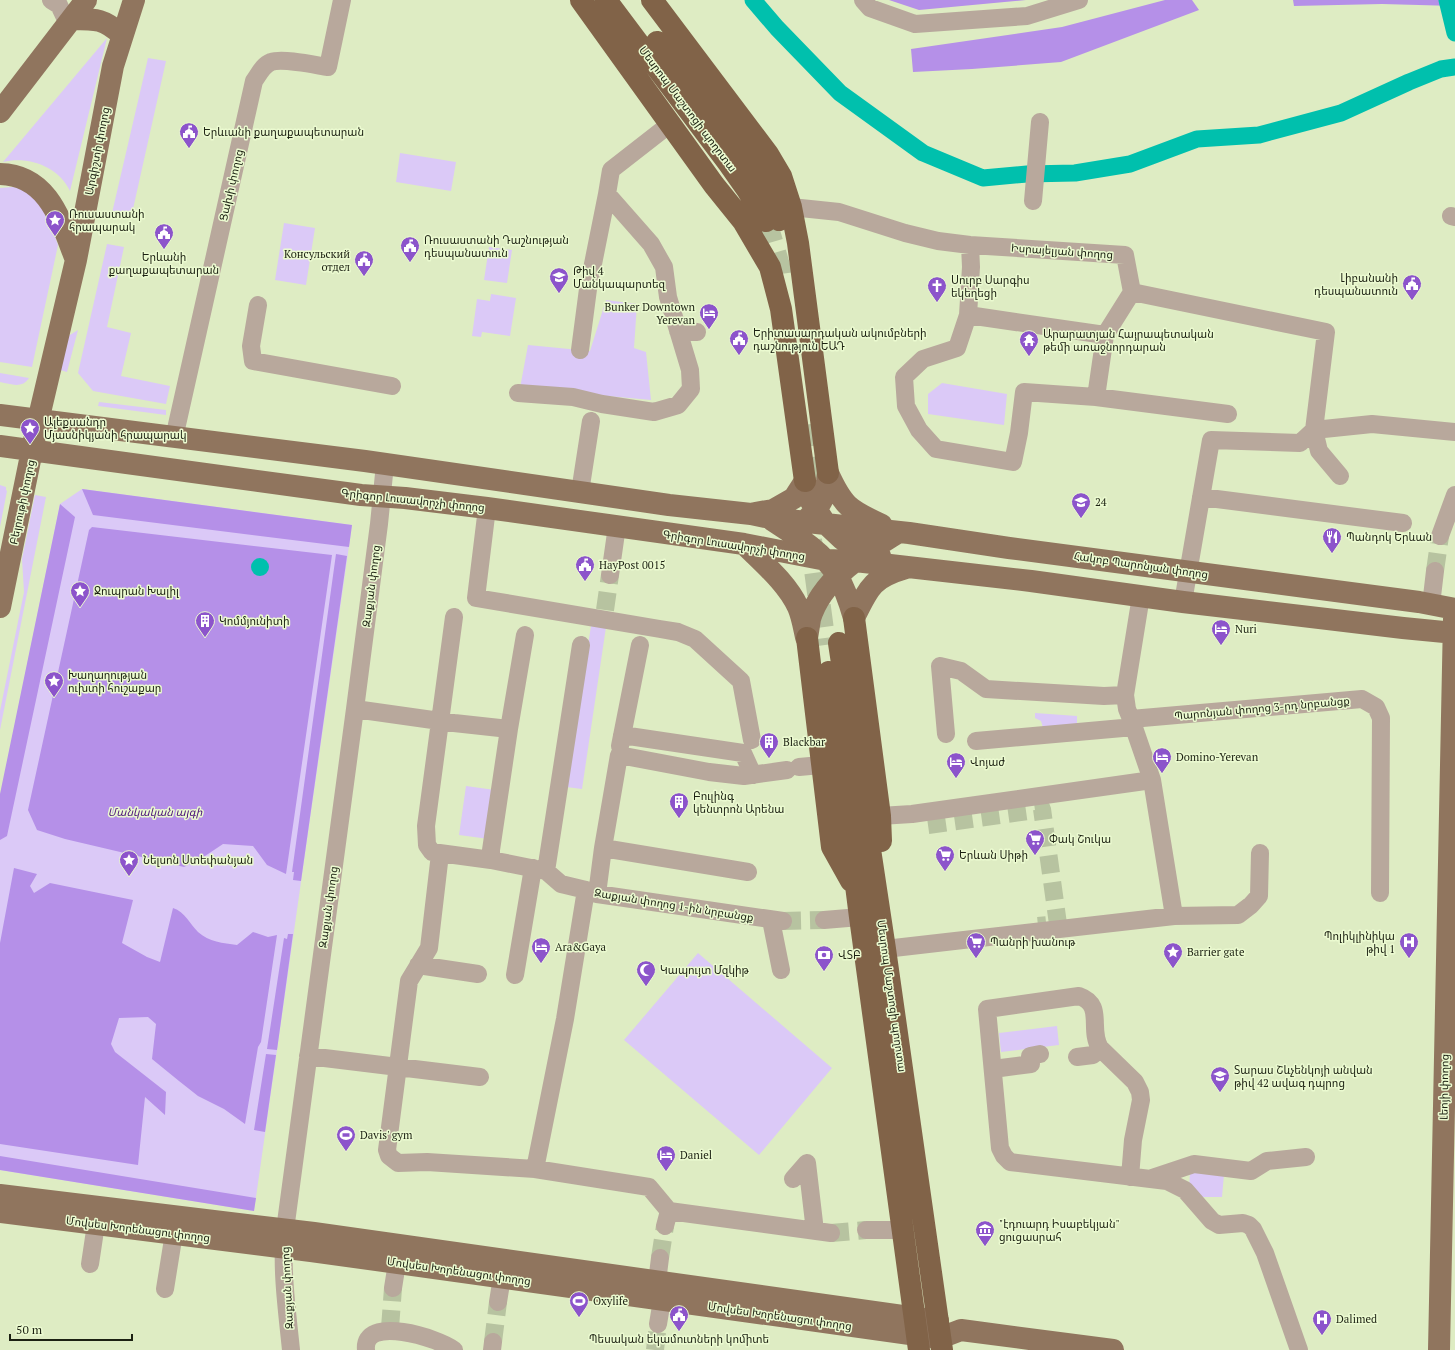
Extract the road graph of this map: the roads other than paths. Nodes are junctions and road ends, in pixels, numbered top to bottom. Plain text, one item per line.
1 (51, 0) edge
2 (86, 0) edge
3 (134, 0) edge
4 (342, 0) edge
5 (581, 0) edge
6 (606, 0) edge
7 (624, 0) edge
8 (652, 0) edge
9 (863, 0) edge
10 (1079, 0) edge
11 (70, 21) junction
12 (122, 35) junction
13 (0, 112) edge
14 (1040, 122) dead end
15 (670, 124) junction
16 (0, 174) edge
17 (607, 194) junction
18 (1032, 201) dead end
19 (778, 216) junction
20 (970, 245) junction
21 (76, 260) junction
22 (1132, 292) junction
23 (258, 305) dead end
24 (968, 315) junction
25 (678, 331) junction
26 (697, 332) dead end
27 (1105, 335) junction
28 (580, 350) dead end
29 (392, 386) dead end
30 (518, 393) dead end
31 (1096, 397) junction
32 (1228, 414) dead end
33 (0, 415) edge
34 (38, 421) junction
35 (591, 421) dead end
36 (1314, 430) junction
37 (1455, 432) edge
38 (174, 438) junction
39 (0, 446) edge
40 (33, 450) junction
41 (385, 464) junction
42 (828, 473) junction
43 (1340, 476) dead end
44 (805, 481) junction
45 (580, 492) junction
46 (383, 495) junction
47 (1455, 495) edge
48 (1201, 498) junction
49 (487, 508) junction
50 (761, 516) junction
51 (810, 522) junction
52 (1403, 523) dead end
53 (617, 526) junction
54 (899, 532) junction
55 (1440, 536) tunnel mouth
56 (744, 544) junction
57 (862, 556) junction
58 (908, 567) junction
59 (832, 568) junction
60 (1435, 571) tunnel mouth
61 (1188, 572) junction
62 (610, 575) tunnel mouth
63 (1141, 596) junction
64 (1183, 602) junction
65 (1431, 604) junction
66 (0, 607) edge
67 (1454, 609) edge
68 (454, 618) dead end
69 (854, 618) junction
70 (1454, 633) edge
71 (525, 635) dead end
72 (824, 642) junction
73 (581, 645) dead end
74 (640, 645) dead end
75 (1125, 695) junction
76 (355, 709) junction
77 (440, 721) junction
78 (1132, 723) junction
79 (509, 729) junction
80 (946, 734) dead end
81 (622, 735) junction
82 (752, 740) dead end
83 (976, 741) dead end
84 (618, 755) junction
85 (822, 765) junction
86 (1453, 769) edge
87 (753, 775) junction
88 (1152, 780) junction
89 (912, 814) junction
90 (880, 816) junction
91 (928, 825) tunnel mouth
92 (602, 848) junction
93 (1260, 853) dead end
94 (440, 854) junction
95 (491, 860) junction
96 (540, 870) junction
97 (748, 872) dead end
98 (857, 891) junction
99 (592, 892) junction
100 (1380, 893) dead end
101 (1174, 916) junction
102 (860, 917) junction
103 (824, 920) tunnel mouth
104 (881, 926) junction
105 (885, 949) junction
106 (418, 965) junction
107 (782, 970) dead end
108 (478, 974) dead end
109 (515, 975) dead end
110 (1100, 1048) junction
111 (1040, 1054) dead end
112 (308, 1056) junction
113 (1077, 1057) dead end
114 (398, 1067) junction
115 (993, 1069) junction
116 (480, 1077) dead end
117 (1450, 1095) edge
118 (1306, 1157) dead end
119 (535, 1169) junction
120 (1130, 1177) junction
121 (793, 1178) dead end
122 (1149, 1179) junction
123 (0, 1195) edge
124 (0, 1212) edge
125 (96, 1224) junction
126 (866, 1230) tunnel mouth
127 (903, 1230) junction
128 (174, 1234) junction
129 (284, 1238) junction
130 (660, 1258) tunnel mouth
131 (397, 1263) junction
132 (90, 1264) dead end
133 (502, 1278) junction
134 (165, 1288) dead end
135 (393, 1288) tunnel mouth
136 (661, 1288) junction
137 (498, 1302) tunnel mouth
138 (658, 1324) tunnel mouth
139 (917, 1335) edge
140 (940, 1336) edge
141 (1088, 1348) edge
142 (291, 1350) edge
143 (366, 1350) edge
144 (454, 1350) edge
145 (1113, 1350) edge
146 (1299, 1350) edge
147 (1439, 1350) edge

1 - 11 street
2 - 11 main road
3 - 12 main road, Արգիշտի փողոց
4 - 38 street, Ցախի փողոց
5 - 15 highway
6 - 19 highway, Մեսրոպ Մաշտոցի պողոտա
7 - 19 highway, Մեսրոպ Մաշտոցի պողոտա
8 - 19 highway
9 - 10 street
11 - 12 main road
11 - 13 main road
12 - 21 main road, Արգիշտի փողոց
14 - 18 street
15 - 17 street
15 - 44 highway
16 - 21 main road
17 - 25 street
17 - 28 street
19 - 20 street, Իսրայելյան փողոց
19 - 42 highway
20 - 22 street, Իսրայելյան փողոց
20 - 24 street
21 - 34 main road, Արգիշտի փողոց
22 - 27 street
22 - 36 street
23 - 29 street
24 - 27 street
24 - 31 street
25 - 26 street
25 - 30 street
27 - 31 street
31 - 32 street
33 - 34 main road
34 - 38 main road
34 - 40 main road, Բեյրութի փողոց
35 - 45 street
36 - 37 street
36 - 43 street
36 - 48 street
38 - 41 main road
39 - 40 main road, Գրիգոր Լուսավորչի փողոց
40 - 46 main road, Գրիգոր Լուսավորչի փողոց
40 - 66 main road, Բեյրութի փողոց
41 - 45 main road
41 - 46 street, Զաքյան փողոց
42 - 51 main road
42 - 54 main road
44 - 50 main road
44 - 51 main road
45 - 50 main road
46 - 49 main road, Գրիգոր Լուսավորչի փողոց
46 - 76 street, Զաքյան փողոց
47 - 55 street
48 - 52 street
48 - 61 street
49 - 53 main road, Գրիգոր Լուսավորչի փողոց
49 - 82 street
50 - 51 main road
51 - 54 main road, Հակոբ Պարոնյան փողոց
51 - 56 main road
51 - 57 main road
51 - 59 main road
53 - 56 main road, Գրիգոր Լուսավորչի փողոց
53 - 62 street
54 - 57 main road
54 - 61 main road, Հակոբ Պարոնյան փողոց
56 - 59 main road, Գրիգոր Լուսավորչի փողոց
56 - 72 main road
57 - 58 main road
57 - 59 main road
58 - 63 main road
58 - 69 main road
59 - 69 main road
59 - 72 main road
60 - 65 street
61 - 64 street
61 - 65 main road, Հակոբ Պարոնյան փողոց
63 - 64 main road
63 - 75 street
64 - 70 main road
65 - 67 main road, Հակոբ Պարոնյան փողոց
67 - 70 main road, Լեոյի փողոց
68 - 77 street
69 - 90 highway
70 - 86 main road, Լեոյի փողոց
71 - 79 street
72 - 85 highway
72 - 98 highway, Մեսրոպ Մաշտոցի պողոտա
72 - 104 highway, Մեսրոպ Մաշտոցի պողոտա
73 - 96 street
74 - 81 street
75 - 78 street
75 - 80 street
76 - 77 street
76 - 112 street, Զաքյան փողոց
77 - 79 street
77 - 94 street
78 - 83 street, Պարոնյան փողոց 3-րդ նրբանցք
78 - 88 street
78 - 100 street, Պարոնյան փողոց 3-րդ նրբանցք
79 - 95 street
81 - 84 street
81 - 87 street
84 - 87 street
84 - 92 street
85 - 87 street
85 - 98 highway
86 - 117 main road, Լեոյի փողոց
88 - 89 street
88 - 101 street
89 - 90 street
89 - 91 street
90 - 104 highway
92 - 97 street
92 - 99 street
93 - 101 street
94 - 95 street, Զաքյան փողոց 1-ին նրբանցք
94 - 106 street
95 - 96 street, Զաքյան փողոց 1-ին նրբանցք
96 - 99 street, Զաքյան փողոց 1-ին նրբանցք
96 - 109 street
98 - 102 highway, Մեսրոպ Մաշտոցի պողոտա
99 - 107 street, Զաքյան փողոց 1-ին նրբանցք
99 - 119 street
101 - 105 street
102 - 103 street
102 - 127 highway, Մեսրոպ Մաշտոցի պողոտա
104 - 105 highway, Մեսրոպ Մաշտոցի պողոտա
105 - 140 highway, Մեսրոպ Մաշտոցի պողոտա
106 - 108 street
106 - 114 street
110 - 113 street
110 - 115 street
110 - 120 street
111 - 115 street
112 - 114 street
112 - 129 street, Զաքյան փողոց
114 - 116 street
114 - 119 street
115 - 120 street
117 - 147 main road, Լեոյի փողոց
118 - 122 street
119 - 121 street
120 - 122 street
122 - 146 street
123 - 129 main road, Մովսես Խորենացու փողոց
124 - 125 main road, Մովսես Խորենացու փողոց
125 - 128 main road, Մովսես Խորենացու փողոց
125 - 132 street
126 - 127 street
127 - 139 highway, Մեսրոպ Մաշտոցի պողոտա
128 - 129 main road, Մովսես Խորենացու փողոց
128 - 134 street
129 - 131 main road, Մովսես Խորենացու փողոց
129 - 136 main road, Մովսես Խորենացու փողոց
129 - 142 street, Զաքյան փողոց
130 - 136 street
131 - 133 main road, Մովսես Խորենացու փողոց
131 - 135 street
133 - 136 main road, Մովսես Խորենացու փողոց
133 - 137 street
136 - 138 street
136 - 139 main road, Մովսես Խորենացու փողոց
139 - 140 main road, Մովսես Խորենացու փողոց
140 - 141 main road
141 - 145 main road
143 - 144 street

